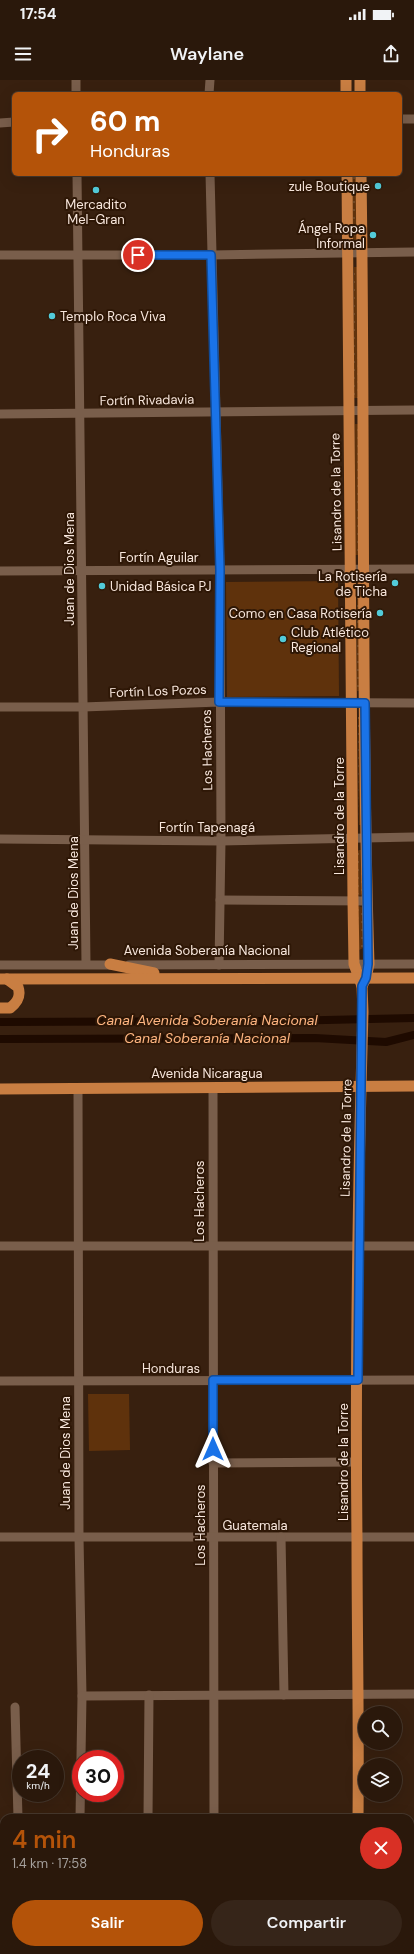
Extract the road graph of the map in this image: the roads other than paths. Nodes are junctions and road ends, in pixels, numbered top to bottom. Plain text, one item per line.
1 (76, 80) edge
2 (210, 80) edge
3 (346, 80) edge
4 (360, 80) edge
5 (76, 92) edge
6 (210, 92) edge
7 (346, 92) edge
8 (360, 92) edge
9 (402, 119) edge
10 (414, 119) edge
11 (12, 122) edge
12 (0, 123) edge
13 (77, 176) edge
14 (210, 176) edge
15 (347, 176) edge
16 (361, 176) edge
17 (414, 252) edge
18 (348, 253) junction
19 (362, 253) junction
20 (0, 255) edge
21 (79, 255) junction
22 (211, 255) junction
23 (364, 410) junction
24 (414, 410) edge
25 (349, 411) junction
26 (215, 412) junction
27 (0, 414) edge
28 (81, 414) junction
29 (351, 569) junction
30 (414, 569) edge
31 (81, 570) junction
32 (220, 570) junction
33 (363, 570) junction
34 (0, 571) edge
35 (219, 702) junction
36 (365, 703) junction
37 (414, 703) edge
38 (352, 704) junction
39 (0, 707) edge
40 (83, 707) junction
41 (414, 837) edge
42 (367, 838) junction
43 (0, 839) edge
44 (86, 840) junction
45 (354, 840) junction
46 (221, 841) junction
47 (220, 900) junction
48 (353, 900) junction
49 (367, 901) junction
50 (86, 964) junction
51 (110, 964) junction
52 (354, 964) junction
53 (368, 964) junction
54 (414, 964) edge
55 (0, 965) edge
56 (219, 965) junction
57 (178, 978) junction
58 (414, 978) edge
59 (4, 979) edge
60 (362, 980) junction
61 (0, 1008) edge
62 (360, 1086) junction
63 (414, 1086) edge
64 (213, 1087) junction
65 (78, 1088) junction
66 (0, 1089) edge
67 (0, 1246) edge
68 (78, 1246) junction
69 (212, 1246) junction
70 (358, 1246) junction
71 (414, 1246) edge
72 (213, 1380) junction
73 (358, 1380) junction
74 (414, 1380) edge
75 (0, 1381) edge
76 (78, 1381) junction
77 (357, 1462) junction
78 (212, 1463) junction
79 (0, 1537) edge
80 (79, 1537) junction
81 (280, 1537) junction
82 (357, 1537) junction
83 (414, 1537) edge
84 (212, 1538) junction
85 (414, 1694) edge
86 (149, 1695) junction
87 (215, 1695) junction
88 (284, 1695) junction
89 (82, 1696) junction
90 (359, 1696) junction
91 (15, 1707) dead end
92 (18, 1814) edge
93 (80, 1814) edge
94 (148, 1814) edge
95 (214, 1814) edge
96 (358, 1814) edge

1 - 5 street
2 - 6 street
3 - 7 main road
4 - 8 main road
9 - 10 street
11 - 12 street
13 - 21 street, Juan de Dios Mena
14 - 22 street, Los Hacheros
15 - 18 main road, Lisandro de la Torre
16 - 19 main road, Lisandro de la Torre
17 - 19 street
18 - 19 street
18 - 22 street
18 - 25 main road, Lisandro de la Torre
19 - 23 main road, Lisandro de la Torre
20 - 21 street
21 - 22 street
21 - 28 street, Juan de Dios Mena
22 - 26 street, Los Hacheros
23 - 24 street, Fortín Rivadavia
23 - 25 street, Fortín Rivadavia
23 - 33 main road, Lisandro de la Torre
25 - 26 street, Fortín Rivadavia
25 - 29 main road, Lisandro de la Torre
26 - 28 street, Fortín Rivadavia
26 - 32 street, Los Hacheros
27 - 28 street, Fortín Rivadavia
28 - 31 street, Juan de Dios Mena
29 - 32 street, Fortín Aguilar
29 - 33 street, Fortín Aguilar
29 - 38 main road, Lisandro de la Torre
30 - 33 street, Fortín Aguilar
31 - 32 street, Fortín Aguilar
31 - 34 street, Fortín Aguilar
31 - 40 street, Juan de Dios Mena
32 - 35 street, Los Hacheros
33 - 36 main road, Lisandro de la Torre
35 - 38 street, Fortín Los Pozos
35 - 40 street, Fortín Los Pozos
35 - 46 street, Los Hacheros
36 - 37 street, Fortín Los Pozos
36 - 38 street, Fortín Los Pozos
36 - 42 main road, Lisandro de la Torre
38 - 45 main road, Lisandro de la Torre
39 - 40 street, Fortín Los Pozos
40 - 44 street, Juan de Dios Mena
41 - 42 street, Fortín Tapenagá
42 - 45 street, Fortín Tapenagá
42 - 49 main road, Lisandro de la Torre
43 - 44 street, Fortín Tapenagá
44 - 46 street, Fortín Tapenagá
44 - 50 street, Juan de Dios Mena
45 - 46 street, Fortín Tapenagá
45 - 48 main road, Lisandro de la Torre
46 - 47 street, Los Hacheros
47 - 48 street
47 - 56 street, Los Hacheros
48 - 49 street
48 - 52 main road, Lisandro de la Torre
49 - 53 main road, Lisandro de la Torre
50 - 51 street, Avenida Soberanía Nacional
50 - 55 street, Avenida Soberanía Nacional
51 - 56 street, Avenida Soberanía Nacional
51 - 57 main road
52 - 53 street, Avenida Soberanía Nacional
52 - 56 street, Avenida Soberanía Nacional
52 - 60 main road, Lisandro de la Torre
53 - 54 street, Avenida Soberanía Nacional
53 - 60 main road, Lisandro de la Torre
57 - 59 main road
57 - 60 main road
58 - 60 main road
59 - 61 main road
60 - 62 main road, Lisandro de la Torre
62 - 63 main road, Avenida Nicaragua
62 - 64 main road, Avenida Nicaragua
62 - 70 main road, Lisandro de la Torre
64 - 65 main road, Avenida Nicaragua
64 - 69 street, Los Hacheros
65 - 66 main road, Avenida Nicaragua
65 - 68 street, Juan de Dios Mena
67 - 68 street
68 - 69 street
68 - 76 street, Juan de Dios Mena
69 - 70 street
69 - 72 street, Los Hacheros
70 - 71 street
70 - 73 main road, Lisandro de la Torre
72 - 73 street, Honduras
72 - 76 street, Honduras
72 - 78 street, Los Hacheros
73 - 74 street, Honduras
73 - 77 main road, Lisandro de la Torre
75 - 76 street, Honduras
76 - 80 street, Juan de Dios Mena
77 - 78 street
77 - 82 main road, Lisandro de la Torre
78 - 84 street, Los Hacheros
79 - 80 street, Guatemala
80 - 84 street, Guatemala
80 - 89 street, Juan de Dios Mena
81 - 82 street, Guatemala
81 - 84 street, Guatemala
81 - 88 street
82 - 83 street, Guatemala
82 - 90 main road, Lisandro de la Torre
84 - 87 street, Los Hacheros
85 - 90 street
86 - 87 street
86 - 89 street
86 - 94 street
87 - 88 street
87 - 95 street, Los Hacheros
88 - 90 street
89 - 93 street, Juan de Dios Mena
90 - 96 main road, Lisandro de la Torre
91 - 92 street

